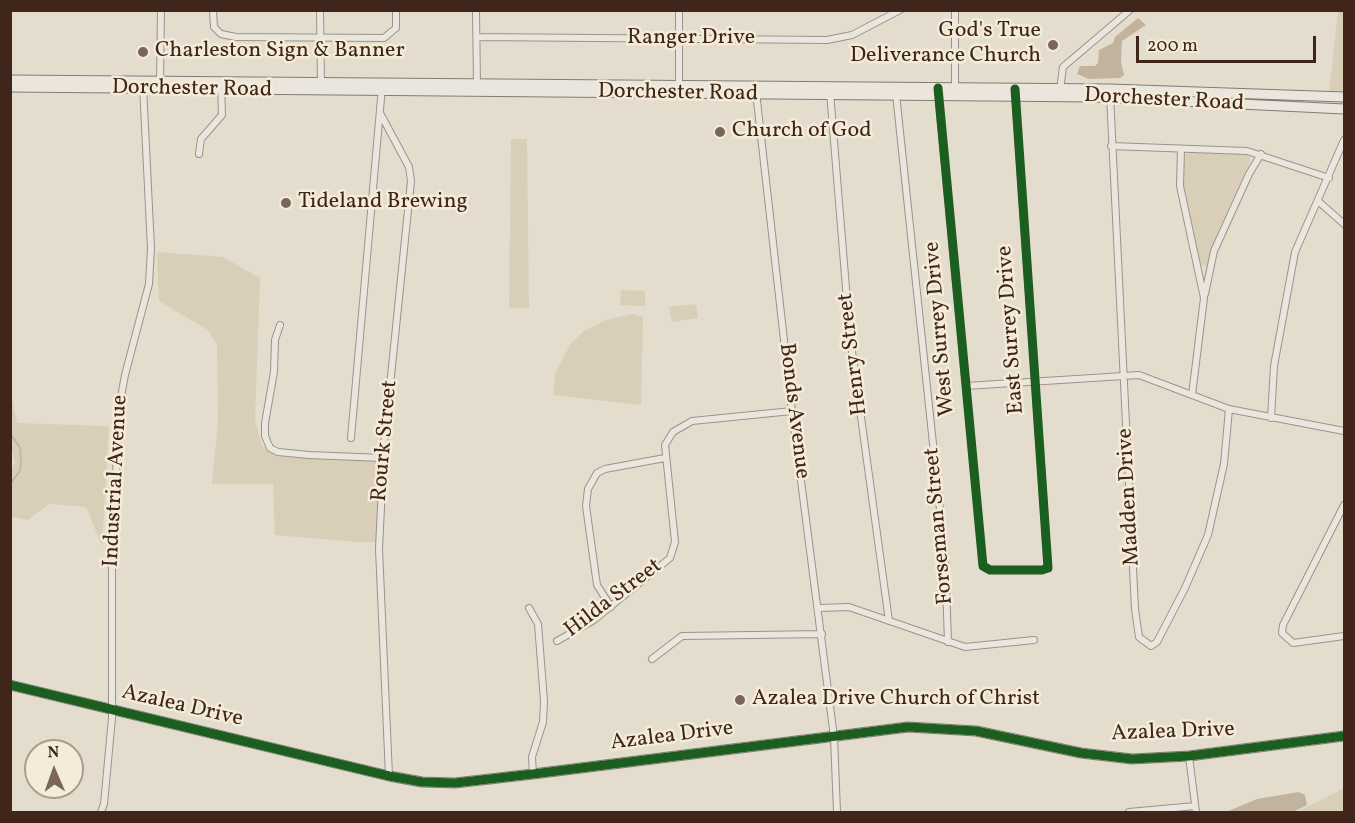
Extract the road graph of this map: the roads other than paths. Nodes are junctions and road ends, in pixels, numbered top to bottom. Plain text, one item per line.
1 (161, 10) edge
2 (213, 10) edge
3 (320, 10) edge
4 (396, 10) edge
5 (476, 10) edge
6 (679, 10) edge
7 (881, 10) edge
8 (900, 10) edge
9 (955, 10) edge
10 (1130, 10) edge
11 (883, 18) junction
12 (320, 37) junction
13 (477, 37) junction
14 (679, 38) junction
15 (10, 80) edge
16 (321, 82) junction
17 (143, 85) junction
18 (160, 85) junction
19 (221, 86) junction
20 (10, 87) edge
21 (382, 87) junction
22 (477, 88) junction
23 (679, 90) junction
24 (756, 90) junction
25 (830, 90) junction
26 (896, 92) junction
27 (938, 92) junction
28 (955, 92) junction
29 (1015, 92) junction
30 (1060, 92) junction
31 (1110, 93) junction
32 (1344, 97) edge
33 (1344, 109) edge
34 (380, 113) junction
35 (1344, 140) edge
36 (1111, 146) junction
37 (1181, 149) junction
38 (198, 154) dead end
39 (1262, 154) junction
40 (1329, 178) junction
41 (1318, 201) junction
42 (1344, 224) edge
43 (1204, 298) junction
44 (280, 325) dead end
45 (1124, 375) junction
46 (1036, 383) junction
47 (966, 386) junction
48 (1192, 395) junction
49 (1229, 409) junction
50 (792, 411) junction
51 (1271, 418) junction
52 (1344, 431) edge
53 (351, 438) dead end
54 (383, 458) junction
55 (665, 458) junction
56 (1344, 505) edge
57 (983, 566) joint
58 (611, 607) junction
59 (529, 608) dead end
60 (819, 608) junction
61 (889, 621) junction
62 (822, 634) junction
63 (1344, 636) edge
64 (1034, 640) dead end
65 (557, 641) dead end
66 (948, 642) junction
67 (652, 659) dead end
68 (10, 685) edge
69 (112, 710) junction
70 (1344, 736) edge
71 (834, 737) junction
72 (1189, 756) junction
73 (533, 774) junction
74 (389, 776) junction
75 (1196, 809) edge
76 (102, 812) edge
77 (837, 813) edge
78 (1129, 813) edge

1 - 18 street
2 - 12 street
3 - 12 street
4 - 12 street
5 - 13 street
6 - 14 street
7 - 11 street
8 - 11 street, Ranger Drive
9 - 28 street
10 - 30 street
11 - 14 street, Ranger Drive
12 - 16 street
13 - 14 street, Ranger Drive
13 - 22 street
14 - 23 street
15 - 17 main road, Dorchester Road
16 - 19 main road, Dorchester Road
16 - 21 main road, Dorchester Road
17 - 18 main road, Dorchester Road
17 - 20 main road, Dorchester Road
17 - 69 street, Industrial Avenue
18 - 19 main road, Dorchester Road
19 - 21 main road, Dorchester Road
19 - 38 street
21 - 22 main road, Dorchester Road
21 - 34 street
22 - 23 main road, Dorchester Road
23 - 24 main road, Dorchester Road
24 - 25 main road, Dorchester Road
24 - 50 street, Bonds Avenue
25 - 26 main road, Dorchester Road
25 - 61 street, Henry Street
26 - 27 main road, Dorchester Road
26 - 66 street, Forseman Street
27 - 28 main road, Dorchester Road
27 - 47 street, West Surrey Drive
28 - 29 main road, Dorchester Road
29 - 30 main road, Dorchester Road
29 - 46 street, East Surrey Drive
30 - 31 main road, Dorchester Road
31 - 32 main road, Dorchester Road
31 - 33 main road, Dorchester Road
31 - 36 street, Madden Drive
34 - 53 street
34 - 54 street, Rourk Street
35 - 40 street
36 - 37 street
36 - 45 street, Madden Drive
37 - 39 street
37 - 43 street
39 - 40 street
39 - 43 street
40 - 41 street
41 - 42 street
41 - 51 street
43 - 48 street
44 - 54 street
45 - 46 street
45 - 48 street
45 - 49 street, Madden Drive
46 - 47 street
46 - 57 street, East Surrey Drive
47 - 57 street, West Surrey Drive
48 - 49 street
49 - 51 street
50 - 55 street, Hilda Street
50 - 60 street, Bonds Avenue
51 - 52 street
54 - 74 street, Rourk Street
55 - 58 street, Hilda Street
55 - 58 street
56 - 63 street
58 - 65 street, Hilda Street
59 - 73 street
60 - 61 street
60 - 62 street, Bonds Avenue
61 - 66 street
62 - 67 street
62 - 71 street, Bonds Avenue
64 - 66 street
68 - 69 main road, Azalea Drive
69 - 74 main road, Azalea Drive
69 - 76 street, Industrial Avenue
70 - 72 main road, Azalea Drive
71 - 72 main road, Azalea Drive
71 - 73 main road, Azalea Drive
71 - 77 street, Bonds Avenue
72 - 75 street
73 - 74 main road, Azalea Drive
75 - 78 street

